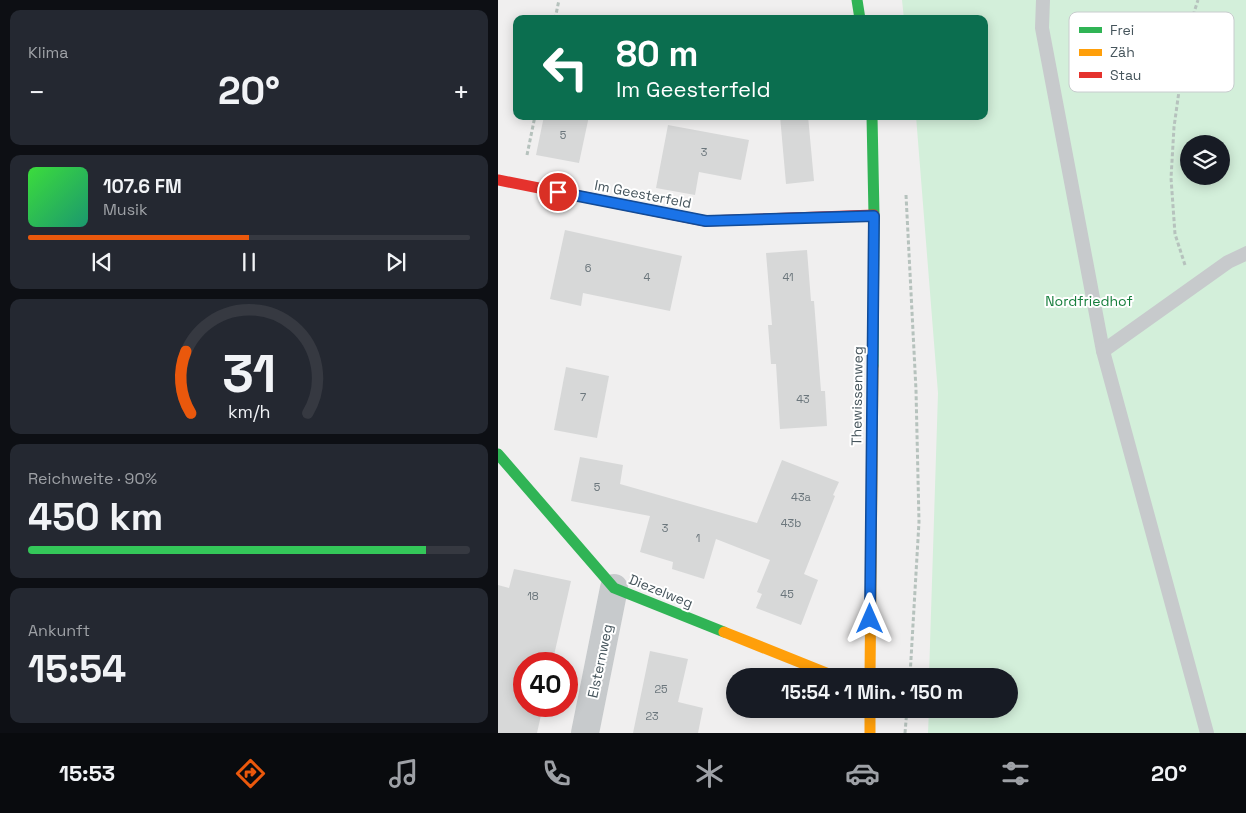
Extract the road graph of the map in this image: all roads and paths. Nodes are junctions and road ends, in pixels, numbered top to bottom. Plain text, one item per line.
1 (558, 0) edge
2 (857, 0) edge
3 (1042, 0) edge
4 (1198, 0) edge
5 (1194, 12) edge
6 (556, 15) edge
7 (859, 15) edge
8 (1179, 92) edge
9 (534, 120) edge
10 (872, 120) edge
11 (498, 180) edge
12 (521, 184) junction
13 (906, 193) dead end
14 (874, 216) junction
15 (1246, 253) edge
16 (1192, 287) junction
17 (1102, 351) junction
18 (498, 454) edge
19 (614, 588) junction
20 (814, 668) edge
21 (870, 668) edge
22 (910, 668) edge
23 (870, 718) edge
24 (906, 718) edge
25 (585, 733) edge
26 (870, 733) edge
27 (905, 733) edge
28 (1207, 733) edge

1 - 6 path
2 - 7 street
3 - 17 lane
4 - 5 path
8 - 16 path
9 - 12 path
10 - 14 street, Thewissenweg
11 - 12 street, Im Geesterfeld
12 - 14 street, Im Geesterfeld
13 - 22 path
14 - 21 street, Thewissenweg
15 - 16 lane
16 - 17 lane
17 - 28 lane
18 - 19 street, Diezelweg
19 - 20 street, Diezelweg
19 - 25 street, Elsternweg
23 - 26 street
24 - 27 path

